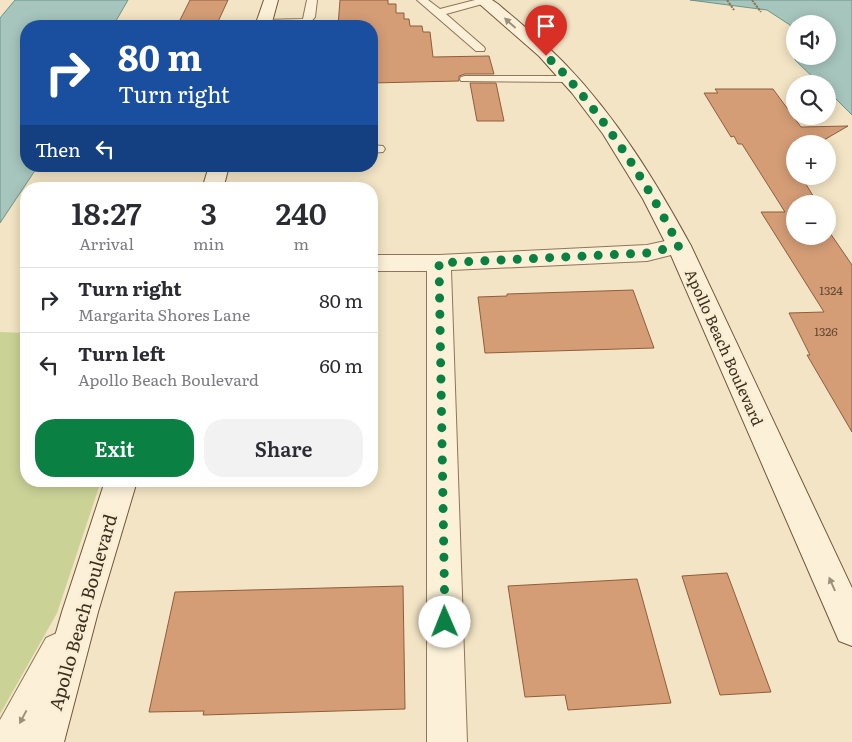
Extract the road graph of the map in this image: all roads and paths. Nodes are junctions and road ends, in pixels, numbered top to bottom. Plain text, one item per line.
1 (271, 0) edge
2 (312, 0) edge
3 (422, 0) edge
4 (482, 0) edge
5 (727, 0) edge
6 (752, 0) edge
7 (734, 10) dead end
8 (761, 12) dead end
9 (440, 14) junction
10 (265, 20) edge
11 (308, 20) edge
12 (480, 49) dead end
13 (465, 79) dead end
14 (569, 79) junction
15 (679, 246) junction
16 (378, 263) edge
17 (439, 263) junction
18 (119, 487) edge
19 (80, 612) junction
20 (852, 628) edge
21 (10, 742) edge
22 (44, 742) edge
23 (447, 742) edge

1 - 10 main road
2 - 11 lane
3 - 9 lane
4 - 9 lane
14 -> 4 main road, Apollo Beach Boulevard
5 - 7 path
6 - 8 path
9 - 12 lane
13 - 14 lane
14 - 15 main road, Apollo Beach Boulevard
15 - 17 main road
20 -> 15 main road, Apollo Beach Boulevard
16 - 17 main road
17 - 23 main road
18 - 19 main road, Apollo Beach Boulevard
19 -> 21 main road
19 - 22 main road, Apollo Beach Boulevard

